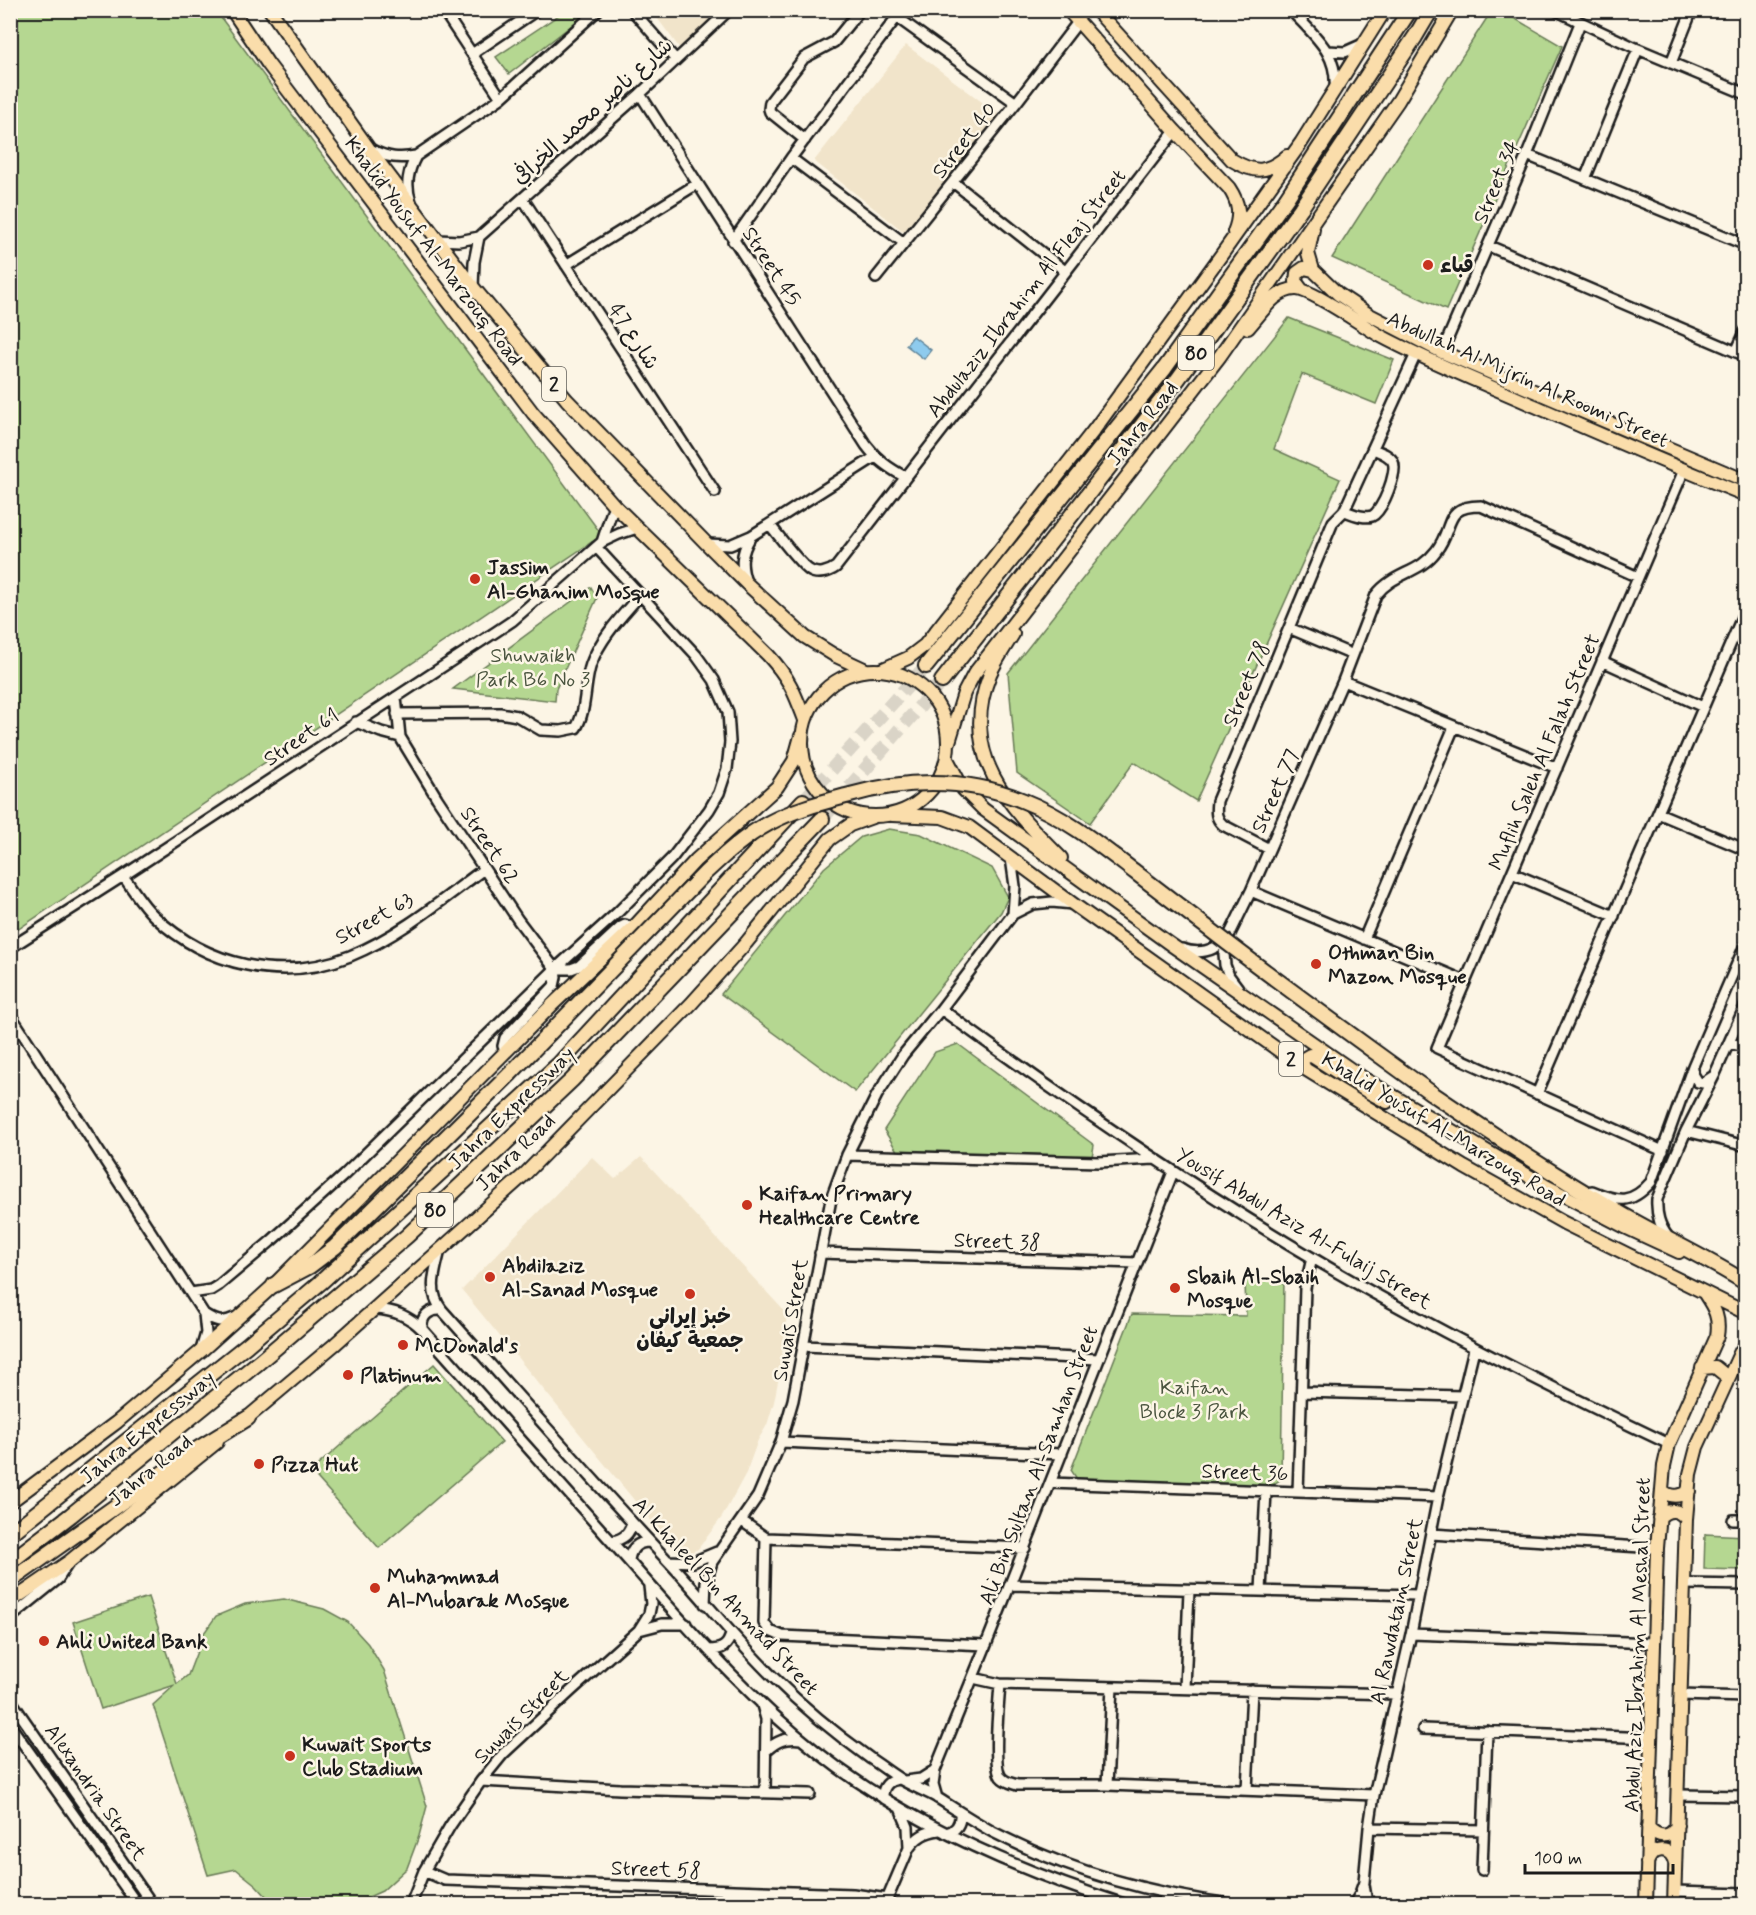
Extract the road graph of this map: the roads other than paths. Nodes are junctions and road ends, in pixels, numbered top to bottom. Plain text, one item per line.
1 (232, 10) edge
2 (270, 10) edge
3 (443, 10) edge
4 (537, 10) edge
5 (598, 10) edge
6 (632, 10) edge
7 (729, 10) edge
8 (860, 10) edge
9 (886, 10) edge
10 (1068, 10) edge
11 (1096, 10) edge
12 (1292, 10) edge
13 (1385, 10) edge
14 (1410, 10) edge
15 (1431, 10) edge
16 (1452, 10) edge
17 (1554, 10) edge
18 (1692, 10) edge
19 (899, 14) edge
20 (1078, 22) junction
21 (1580, 23) junction
22 (1366, 41) junction
23 (1638, 49) junction
24 (1328, 51) junction
25 (472, 54) junction
26 (676, 60) junction
27 (1671, 63) junction
28 (1335, 91) junction
29 (640, 94) junction
30 (1746, 94) edge
31 (501, 98) junction
32 (1016, 103) junction
33 (1175, 131) junction
34 (805, 140) junction
35 (1301, 143) junction
36 (369, 149) junction
37 (1527, 155) junction
38 (416, 156) junction
39 (791, 158) junction
40 (1232, 160) junction
41 (1218, 175) junction
42 (1585, 179) junction
43 (953, 182) junction
44 (697, 184) junction
45 (523, 199) junction
46 (412, 205) junction
47 (1315, 222) junction
48 (479, 237) junction
49 (438, 240) junction
50 (734, 241) junction
51 (903, 243) junction
52 (1746, 245) edge
53 (1489, 246) junction
54 (1222, 254) junction
55 (566, 265) junction
56 (1312, 270) junction
57 (1065, 271) junction
58 (876, 278) dead end
59 (473, 287) junction
60 (1302, 290) junction
61 (1746, 330) edge
62 (1443, 352) junction
63 (1416, 354) junction
64 (1741, 354) edge
65 (1220, 356) junction
66 (1373, 449) junction
67 (875, 457) junction
68 (1684, 470) junction
69 (905, 477) junction
70 (1746, 481) edge
71 (715, 492) dead end
72 (1746, 495) edge
73 (614, 505) junction
74 (1344, 511) junction
75 (770, 525) junction
76 (637, 528) junction
77 (752, 536) junction
78 (707, 544) junction
79 (599, 545) junction
80 (1638, 577) junction
81 (746, 583) junction
82 (1040, 590) junction
83 (640, 595) junction
84 (1746, 608) edge
85 (1289, 628) junction
86 (1353, 655) junction
87 (1602, 661) junction
88 (927, 666) tunnel mouth
89 (866, 670) junction
90 (880, 670) junction
91 (942, 681) tunnel mouth
92 (1343, 681) junction
93 (396, 697) junction
94 (1703, 707) junction
95 (397, 714) junction
96 (805, 720) junction
97 (356, 722) junction
98 (1454, 727) junction
99 (801, 736) junction
100 (400, 737) junction
101 (949, 742) junction
102 (947, 759) junction
103 (1557, 768) junction
104 (803, 801) tunnel mouth
105 (1658, 813) junction
106 (892, 814) junction
107 (875, 816) junction
108 (822, 819) tunnel mouth
109 (1269, 849) junction
110 (1746, 850) edge
111 (1011, 858) junction
112 (484, 869) junction
113 (1512, 873) junction
114 (123, 876) junction
115 (1090, 886) junction
116 (1251, 891) junction
117 (1073, 904) junction
118 (1013, 914) junction
119 (1614, 916) junction
120 (633, 928) junction
121 (1364, 939) junction
122 (1227, 940) junction
123 (1746, 943) edge
124 (1170, 944) junction
125 (10, 948) edge
126 (555, 969) junction
127 (1466, 981) junction
128 (1246, 998) junction
129 (1746, 1004) edge
130 (941, 1009) junction
131 (10, 1014) edge
132 (1729, 1043) junction
133 (1746, 1047) edge
134 (506, 1052) junction
135 (1693, 1066) junction
136 (1305, 1069) junction
137 (1715, 1074) junction
138 (1537, 1094) junction
139 (1436, 1122) junction
140 (1686, 1131) junction
141 (1746, 1146) edge
142 (1663, 1151) junction
143 (847, 1155) junction
144 (1154, 1159) junction
145 (1173, 1172) junction
146 (1552, 1173) junction
147 (1671, 1241) junction
148 (440, 1250) junction
149 (820, 1254) junction
150 (1311, 1258) junction
151 (1137, 1263) junction
152 (1744, 1282) edge
153 (274, 1285) junction
154 (191, 1293) junction
155 (1704, 1293) junction
156 (375, 1309) junction
157 (442, 1310) junction
158 (1746, 1313) edge
159 (204, 1314) junction
160 (242, 1315) junction
161 (422, 1329) junction
162 (1746, 1345) edge
163 (804, 1346) junction
164 (1474, 1348) junction
165 (201, 1351) junction
166 (1099, 1359) junction
167 (1702, 1368) junction
168 (1727, 1381) junction
169 (1302, 1392) junction
170 (1462, 1396) junction
171 (248, 1418) junction
172 (781, 1442) junction
173 (1669, 1444) junction
174 (1062, 1454) junction
175 (1050, 1483) junction
176 (1662, 1490) junction
177 (1266, 1491) junction
178 (1689, 1491) junction
179 (1298, 1492) junction
180 (1438, 1497) junction
181 (10, 1502) edge
182 (1659, 1518) junction
183 (1686, 1519) junction
184 (1733, 1520) dead end
185 (1746, 1520) edge
186 (742, 1521) junction
187 (632, 1522) junction
188 (10, 1534) edge
189 (1431, 1534) junction
190 (766, 1538) junction
191 (611, 1541) junction
192 (650, 1542) junction
193 (1025, 1548) junction
194 (1657, 1548) junction
195 (717, 1552) junction
196 (70, 1561) junction
197 (628, 1561) junction
198 (668, 1561) junction
199 (10, 1562) edge
200 (10, 1581) edge
201 (1685, 1584) junction
202 (649, 1585) junction
203 (1010, 1585) junction
204 (1746, 1585) edge
205 (1189, 1590) junction
206 (1261, 1592) junction
207 (1417, 1595) junction
208 (10, 1602) edge
209 (705, 1604) junction
210 (10, 1618) edge
211 (686, 1624) junction
212 (639, 1630) junction
213 (731, 1634) junction
214 (1411, 1634) junction
215 (1654, 1643) junction
216 (986, 1645) junction
217 (709, 1650) junction
218 (973, 1678) junction
219 (1000, 1684) junction
220 (1112, 1687) junction
221 (1185, 1688) junction
222 (1252, 1690) junction
223 (1396, 1694) junction
224 (1681, 1695) junction
225 (1746, 1697) edge
226 (10, 1699) edge
227 (762, 1703) junction
228 (10, 1725) edge
229 (1423, 1729) dead end
230 (1487, 1731) junction
231 (1651, 1738) junction
232 (802, 1739) junction
233 (766, 1751) junction
234 (934, 1770) junction
235 (902, 1780) junction
236 (481, 1781) junction
237 (1107, 1785) junction
238 (1247, 1791) junction
239 (765, 1792) junction
240 (810, 1794) dead end
241 (1374, 1795) junction
242 (1678, 1795) junction
243 (1746, 1796) edge
244 (883, 1798) junction
245 (937, 1798) junction
246 (900, 1808) junction
247 (960, 1814) junction
248 (1677, 1825) junction
249 (1648, 1827) junction
250 (1369, 1828) junction
251 (1483, 1830) junction
252 (942, 1832) junction
253 (909, 1848) junction
254 (1647, 1863) junction
255 (1675, 1864) junction
256 (1482, 1870) dead end
257 (424, 1871) junction
258 (1364, 1882) junction
259 (1674, 1891) junction
260 (1746, 1893) edge
261 (1173, 1895) junction
262 (886, 1902) edge
263 (137, 1905) edge
264 (152, 1905) edge
265 (411, 1905) edge
266 (1124, 1905) edge
267 (1162, 1905) edge
268 (1230, 1905) edge
269 (1354, 1905) edge
270 (1371, 1905) edge
271 (1646, 1905) edge
272 (1674, 1905) edge

1 - 73 main road, Khalid Yousuf Al-Marzouq Road / 2
2 - 36 main road, Khalid Yousuf Al-Marzouq Road / 2
3 - 25 street
4 - 25 street
5 - 31 street
6 - 26 street
7 - 26 street, شارع ناصر محمد الخرافي
8 - 34 street
9 - 19 street
10 - 20 main road
11 - 40 main road
12 - 24 street
13 - 22 main road, Jahra Road
14 - 88 highway, Jahra Road / 80
15 - 91 highway, Jahra Road / 80
16 - 47 main road, Jahra Road
17 - 21 street
18 - 27 street
19 - 32 street
19 - 34 street
20 - 32 street, Street 40
20 - 33 main road
21 - 23 street
21 - 37 street, Street 34
22 - 24 street
22 - 28 main road, Jahra Road
23 - 27 street
23 - 42 street
24 - 28 street
25 - 31 street
26 - 29 street, شارع ناصر محمد الخرافي
27 - 30 street
28 - 35 main road, Jahra Road
29 - 44 street, Street 45
29 - 45 street, شارع ناصر محمد الخرافي
31 - 38 street
32 - 43 street, Street 40
33 - 41 main road
33 - 57 street, Abdulaziz Ibrahim Al Fleaj Street
34 - 39 street
35 - 40 main road
35 - 54 main road, Jahra Road
36 - 38 street
36 - 46 main road, Khalid Yousuf Al-Marzouq Road / 2
37 - 42 street
37 - 53 street, Street 34
38 - 46 street
39 - 50 street
39 - 51 street
40 - 41 main road
41 - 54 main road
42 - 52 street
43 - 51 street, Street 40
43 - 57 street
44 - 50 street, Street 45
44 - 55 street
45 - 48 street, شارع ناصر محمد الخرافي
45 - 55 street, شارع 47
46 - 49 main road, Khalid Yousuf Al-Marzouq Road / 2
47 - 56 main road
47 - 65 main road, Jahra Road
48 - 49 street
48 - 59 street
49 - 59 main road, Khalid Yousuf Al-Marzouq Road / 2
50 - 67 street, Street 45
51 - 58 street, Street 40
53 - 62 street, Street 34
53 - 64 street
54 - 90 main road, Jahra Road
55 - 71 street, شارع 47
56 - 60 main road
56 - 62 main road, Abdullah Al Mijrin Al Roomi Street
57 - 69 street, Abdulaziz Ibrahim Al Fleaj Street
59 - 78 main road, Khalid Yousuf Al-Marzouq Road / 2
60 - 63 main road, Abdullah Al Mijrin Al Roomi Street
60 - 65 main road
61 - 64 street
62 - 70 main road, Abdullah Al Mijrin Al Roomi Street
63 - 66 street, Street 78
63 - 68 main road, Abdullah Al Mijrin Al Roomi Street
65 - 82 main road, Jahra Road
66 - 74 street, Street 78
66 - 74 street
67 - 69 street
67 - 75 street
68 - 72 main road, Abdullah Al Mijrin Al Roomi Street
68 - 80 street, Muflih Saleh Al Falah Street
69 - 75 street, Abdulaziz Ibrahim Al Fleaj Street
73 - 76 main road, Khalid Yousuf Al-Marzouq Road / 2
73 - 79 street
74 - 85 street, Street 78
75 - 77 street
76 - 79 street, Street 61
76 - 96 main road, Khalid Yousuf Al-Marzouq Road / 2
77 - 78 street
77 - 81 street
78 - 81 main road, Khalid Yousuf Al-Marzouq Road / 2
79 - 83 street
79 - 93 street, Street 61
80 - 86 street, Street 77
80 - 87 street, Muflih Saleh Al Falah Street
81 - 89 main road, Khalid Yousuf Al-Marzouq Road / 2
82 - 101 main road, Jahra Road
82 - 115 main road
83 - 95 street
83 - 126 street
84 - 94 street
85 - 86 street
85 - 109 street, Street 78
86 - 92 street, Street 77
87 - 94 street
87 - 103 street, Muflih Saleh Al Falah Street
89 - 90 main road
89 - 96 main road
90 - 101 main road
92 - 98 street
92 - 109 street, Street 77
93 - 95 street, Street 62
93 - 97 street, Street 61
94 - 105 street
95 - 100 street, Street 62
96 - 99 main road
97 - 100 street
97 - 114 street, Street 61
98 - 103 street
98 - 121 street
99 - 107 main road
99 - 120 main road
100 - 112 street, Street 62
101 - 102 main road
102 - 106 main road
102 - 115 main road, Khalid Yousuf Al-Marzouq Road / 2
103 - 113 street, Muflih Saleh Al Falah Street
104 - 188 highway, Jahra Expressway / 80
105 - 110 street
105 - 119 street
106 - 107 main road
106 - 111 main road, Khalid Yousuf Al-Marzouq Road / 2
107 - 148 main road, Jahra Road
108 - 199 highway, Jahra Expressway / 80
109 - 116 street, Street 77
111 - 117 main road, Khalid Yousuf Al-Marzouq Road / 2
111 - 118 street
112 - 114 street, Street 63
112 - 126 street, Street 62
113 - 119 street
113 - 127 street, Muflih Saleh Al Falah Street
114 - 125 street, Street 61
115 - 124 main road, Khalid Yousuf Al-Marzouq Road / 2
116 - 121 street
116 - 122 street, Street 77
117 - 118 street
117 - 136 main road, Khalid Yousuf Al-Marzouq Road / 2
118 - 130 street, Suwais Street
119 - 138 street
120 - 126 street
120 - 134 main road
121 - 127 street
122 - 124 street
122 - 128 street, Street 77
123 - 135 street
124 - 128 main road, Khalid Yousuf Al-Marzouq Road / 2
126 - 134 street
126 - 154 street
127 - 138 street, Muflih Saleh Al Falah Street
128 - 139 main road, Khalid Yousuf Al-Marzouq Road / 2
129 - 132 street
130 - 143 street, Suwais Street
130 - 144 street, Yousif Abdul Aziz Al-Fulaij Street
131 - 154 street
132 - 133 street
132 - 137 street
134 - 153 main road
135 - 137 street
135 - 142 street
136 - 139 main road
136 - 155 main road, Khalid Yousuf Al-Marzouq Road / 2
137 - 140 street
138 - 142 street
139 - 152 main road, Khalid Yousuf Al-Marzouq Road / 2
140 - 141 street
140 - 147 street
142 - 146 street
143 - 144 street
143 - 149 street, Suwais Street
144 - 145 street, Yousif Abdul Aziz Al-Fulaij Street
145 - 150 street, Yousif Abdul Aziz Al-Fulaij Street
145 - 151 street, Ali Bin Sultan Al-Samhan Street
146 - 147 highway
146 - 153 highway, bridge
147 - 152 highway
148 - 156 main road, Jahra Road
148 - 157 street, Al Khaleel Bin Ahmad Street
149 - 151 street, Street 38
149 - 163 street, Suwais Street
150 - 164 street, Yousif Abdul Aziz Al-Fulaij Street
150 - 169 street
151 - 166 street, Ali Bin Sultan Al-Samhan Street
153 - 160 main road
154 - 159 street
155 - 158 main road, Khalid Yousuf Al-Marzouq Road / 2
155 - 167 main road, Abdul Aziz Ibrahim Al Meshal Street
156 - 161 street
156 - 171 main road, Jahra Road
157 - 161 street
157 - 187 street, Al Khaleel Bin Ahmad Street
159 - 160 street
159 - 165 street
160 - 165 main road
161 - 191 street
162 - 168 main road
163 - 166 street
163 - 172 street, Suwais Street
164 - 170 street, Al Rawdatain Street
164 - 173 street, Yousif Abdul Aziz Al-Fulaij Street
165 - 181 main road
166 - 174 street, Ali Bin Sultan Al-Samhan Street
167 - 168 main road
167 - 173 main road, Abdul Aziz Ibrahim Al Meshal Street
168 - 178 main road
169 - 170 street
169 - 179 street
170 - 180 street, Al Rawdatain Street
171 - 196 main road, Jahra Road
171 - 200 highway
172 - 174 street
172 - 186 street, Suwais Street
173 - 176 main road, Abdul Aziz Ibrahim Al Meshal Street
174 - 175 street, Ali Bin Sultan Al-Samhan Street
175 - 177 street, Street 36
175 - 193 street, Ali Bin Sultan Al-Samhan Street
176 - 178 main road
176 - 182 main road, Abdul Aziz Ibrahim Al Meshal Street
177 - 179 street, Street 36
177 - 206 street
178 - 183 main road
179 - 180 street, Street 36
180 - 189 street, Al Rawdatain Street
182 - 183 main road
182 - 194 main road, Abdul Aziz Ibrahim Al Meshal Street
183 - 201 main road
184 - 185 street
186 - 190 street
186 - 195 street, Suwais Street
187 - 191 street
187 - 192 street, Al Khaleel Bin Ahmad Street
189 - 194 street
189 - 207 street, Al Rawdatain Street
190 - 193 street
190 - 216 street
191 - 197 street
192 - 197 street
192 - 198 street, Al Khaleel Bin Ahmad Street
193 - 203 street, Ali Bin Sultan Al-Samhan Street
194 - 215 main road, Abdul Aziz Ibrahim Al Meshal Street
195 - 198 street
195 - 209 street, Suwais Street
196 - 208 main road, Jahra Road
196 - 210 street
197 - 202 street
198 - 209 street, Al Khaleel Bin Ahmad Street
201 - 204 street
201 - 224 main road
202 - 211 street
202 - 212 street, Suwais Street
203 - 205 street
203 - 216 street, Ali Bin Sultan Al-Samhan Street
205 - 206 street
205 - 221 street
206 - 207 street
207 - 214 street, Al Rawdatain Street
209 - 213 street, Al Khaleel Bin Ahmad Street
211 - 212 street
211 - 217 street
212 - 236 street, Suwais Street
213 - 217 street
213 - 235 street, Al Khaleel Bin Ahmad Street
214 - 215 street
214 - 223 street, Al Rawdatain Street
215 - 231 main road, Abdul Aziz Ibrahim Al Meshal Street
216 - 218 street, Ali Bin Sultan Al-Samhan Street
217 - 227 street
218 - 219 street
218 - 234 street, Ali Bin Sultan Al-Samhan Street
219 - 220 street
219 - 237 street
220 - 221 street
220 - 237 street
221 - 222 street
222 - 223 street
222 - 238 street
223 - 241 street, Al Rawdatain Street
224 - 225 street
224 - 242 main road
226 - 264 street, Alexandria Street
227 - 232 street
227 - 233 street
228 - 263 street, Alexandria Street
229 - 230 street
230 - 231 street
230 - 251 street
231 - 249 main road, Abdul Aziz Ibrahim Al Meshal Street
232 - 233 street
232 - 244 street
233 - 239 street
234 - 235 street
234 - 245 street
235 - 244 street
235 - 245 street, Al Khaleel Bin Ahmad Street
236 - 239 street
236 - 257 street, Suwais Street
237 - 238 street
238 - 241 street
239 - 240 street
241 - 250 street, Al Rawdatain Street
242 - 243 street
242 - 248 main road
244 - 246 street
245 - 247 street, Al Khaleel Bin Ahmad Street
246 - 252 street
246 - 253 street
247 - 252 street
247 - 261 street, Al Khaleel Bin Ahmad Street
248 - 249 main road
248 - 255 main road
249 - 254 main road, Abdul Aziz Ibrahim Al Meshal Street
250 - 251 street
250 - 258 street, Al Rawdatain Street
251 - 256 street
252 - 253 street
252 - 266 street
253 - 262 street
254 - 255 main road
254 - 271 main road, Abdul Aziz Ibrahim Al Meshal Street
255 - 259 main road
257 - 262 street, Street 58
257 - 265 street, Suwais Street
258 - 269 street, Al Rawdatain Street
258 - 270 street, Al Rawdatain Street
259 - 260 street
259 - 272 main road
261 - 267 street
261 - 268 street, Al Khaleel Bin Ahmad Street

